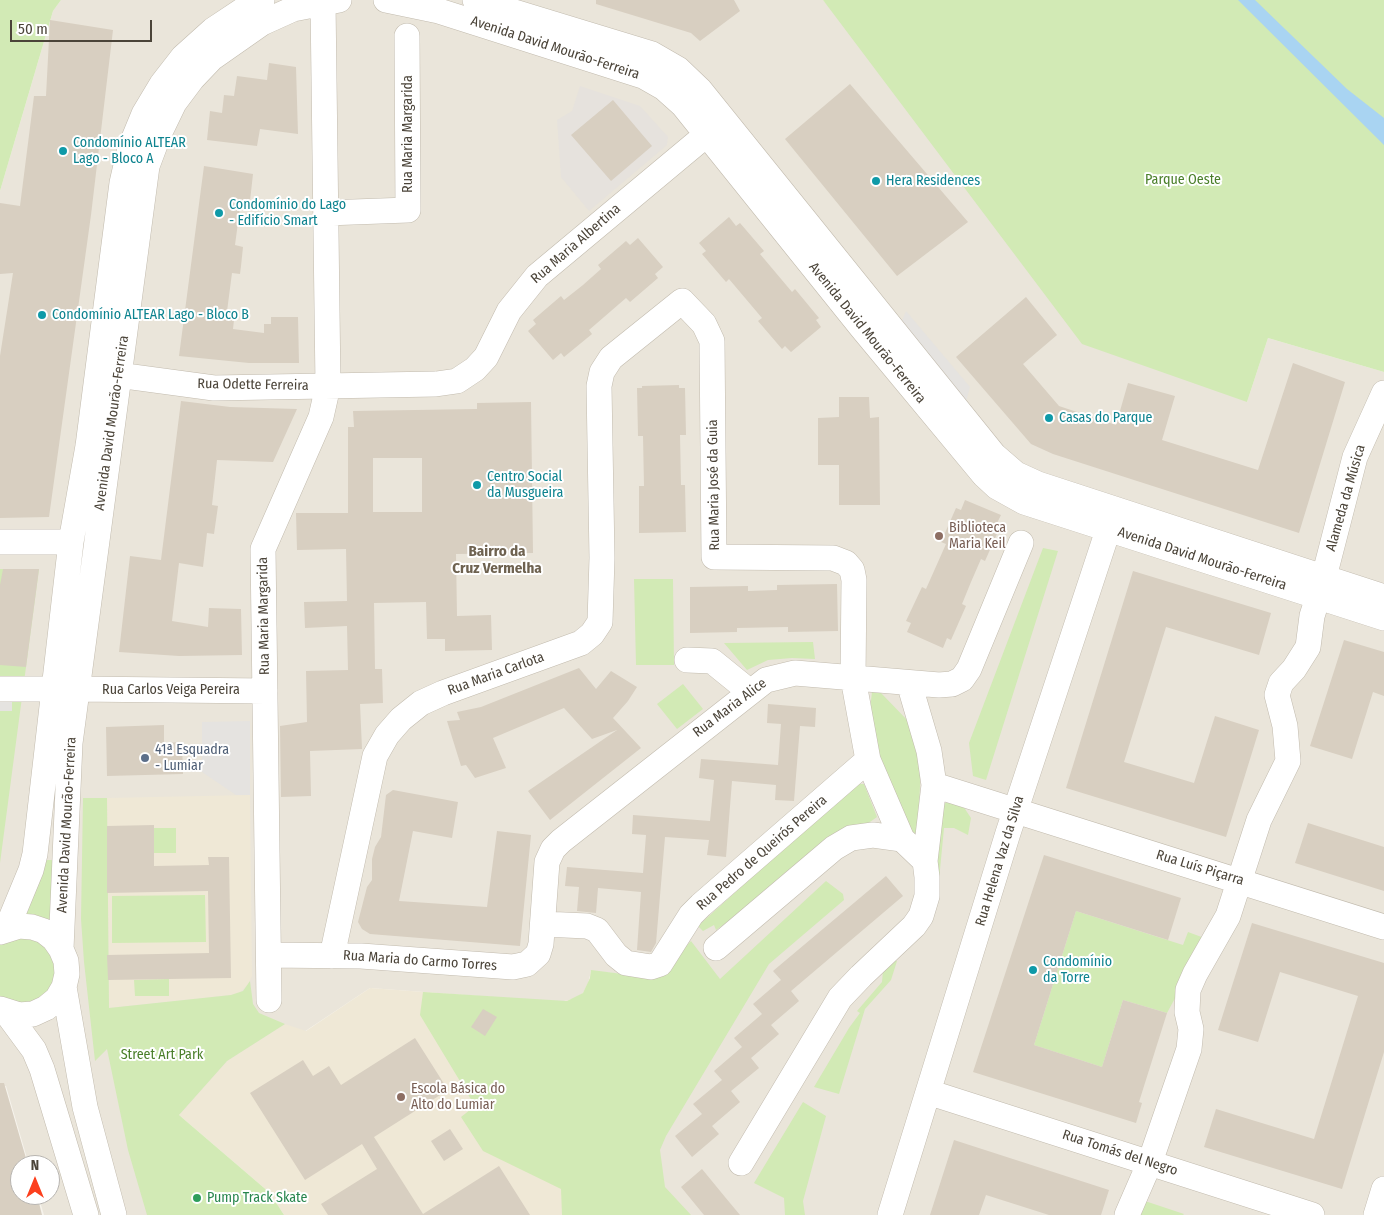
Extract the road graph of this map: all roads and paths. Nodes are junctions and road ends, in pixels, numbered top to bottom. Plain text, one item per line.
1 (262, 0) edge
2 (386, 0) edge
3 (474, 0) edge
4 (331, 1) edge
5 (407, 36) dead end
6 (715, 128) junction
7 (326, 214) junction
8 (108, 374) junction
9 (328, 386) junction
10 (599, 386) joint
11 (1384, 393) edge
12 (1111, 519) junction
13 (0, 542) edge
14 (71, 542) junction
15 (1021, 543) dead end
16 (1321, 587) junction
17 (1384, 597) edge
18 (1384, 618) edge
19 (686, 660) dead end
20 (853, 678) junction
21 (909, 683) junction
22 (0, 689) edge
23 (66, 689) junction
24 (264, 691) junction
25 (749, 691) junction
26 (868, 760) junction
27 (934, 785) junction
28 (1016, 811) junction
29 (902, 839) junction
30 (925, 861) junction
31 (1240, 880) junction
32 (543, 924) junction
33 (1384, 927) edge
34 (3, 930) edge
35 (716, 948) dead end
36 (61, 949) junction
37 (268, 955) junction
38 (332, 956) junction
39 (64, 986) junction
40 (269, 1000) dead end
41 (3, 1011) edge
42 (928, 1092) junction
43 (741, 1162) dead end
44 (1150, 1162) junction
45 (1384, 1189) edge
46 (86, 1215) edge
47 (114, 1215) edge
48 (890, 1215) edge
49 (1127, 1215) edge
50 (1312, 1215) edge
51 (1376, 1215) edge

1 - 8 street, Avenida David Mourão-Ferreira
2 - 6 street, Avenida David Mourão-Ferreira
3 - 6 street, Avenida David Mourão-Ferreira
4 - 7 street, Rua Maria Margarida
4 - 8 street, Avenida David Mourão-Ferreira
5 - 7 street, Rua Maria Margarida
6 - 9 street, Rua Maria Albertina
6 - 12 street, Avenida David Mourão-Ferreira
7 - 9 street, Rua Maria Margarida
8 - 9 street, Rua Odette Ferreira
8 - 14 street, Avenida David Mourão-Ferreira
8 - 23 street, Avenida David Mourão-Ferreira
9 - 24 street, Rua Maria Margarida
10 - 20 street, Rua Maria José da Guia
10 - 38 street, Rua Maria Carlota
11 - 16 street, Alameda da Música
12 - 16 street, Avenida David Mourão-Ferreira
12 - 28 street, Rua Helena Vaz da Silva
13 - 14 street
14 - 23 street, Avenida David Mourão-Ferreira
15 - 21 street, Rua Maria Alice
16 - 17 street, Avenida David Mourão-Ferreira
16 - 18 street, Avenida David Mourão-Ferreira
16 - 31 street, Alameda da Música
19 - 25 street
20 - 21 street, Rua Maria Alice
20 - 25 street, Rua Maria Alice
20 - 26 street, Rua Maria José da Guia
21 - 27 street
22 - 23 street, Rua Carlos Veiga Pereira
23 - 24 street, Rua Carlos Veiga Pereira
23 - 34 street, Avenida David Mourão-Ferreira
23 - 36 street, Avenida David Mourão-Ferreira
24 - 37 street, Rua Maria Margarida
25 - 32 street, Rua Maria Alice
26 - 29 street
26 - 32 street, Rua Pedro de Queirós Pereira
27 - 28 street
27 - 30 street
28 - 31 street, Rua Luís Piçarra
28 - 42 street, Rua Helena Vaz da Silva
29 - 30 street
29 - 35 street
30 - 43 street
31 - 33 street, Rua Luís Piçarra
31 - 44 street, Alameda da Música
32 - 38 street, Rua Maria do Carmo Torres
34 - 36 street
36 - 39 street, Avenida David Mourão-Ferreira
37 - 38 street, Rua Maria do Carmo Torres
37 - 40 street, Rua Maria Margarida
39 - 41 street
39 - 47 street
41 - 46 street
42 - 44 street, Rua Tomás del Negro
42 - 48 street, Rua Helena Vaz da Silva
44 - 49 street, Alameda da Música
44 - 50 street, Rua Tomás del Negro
45 - 51 street

